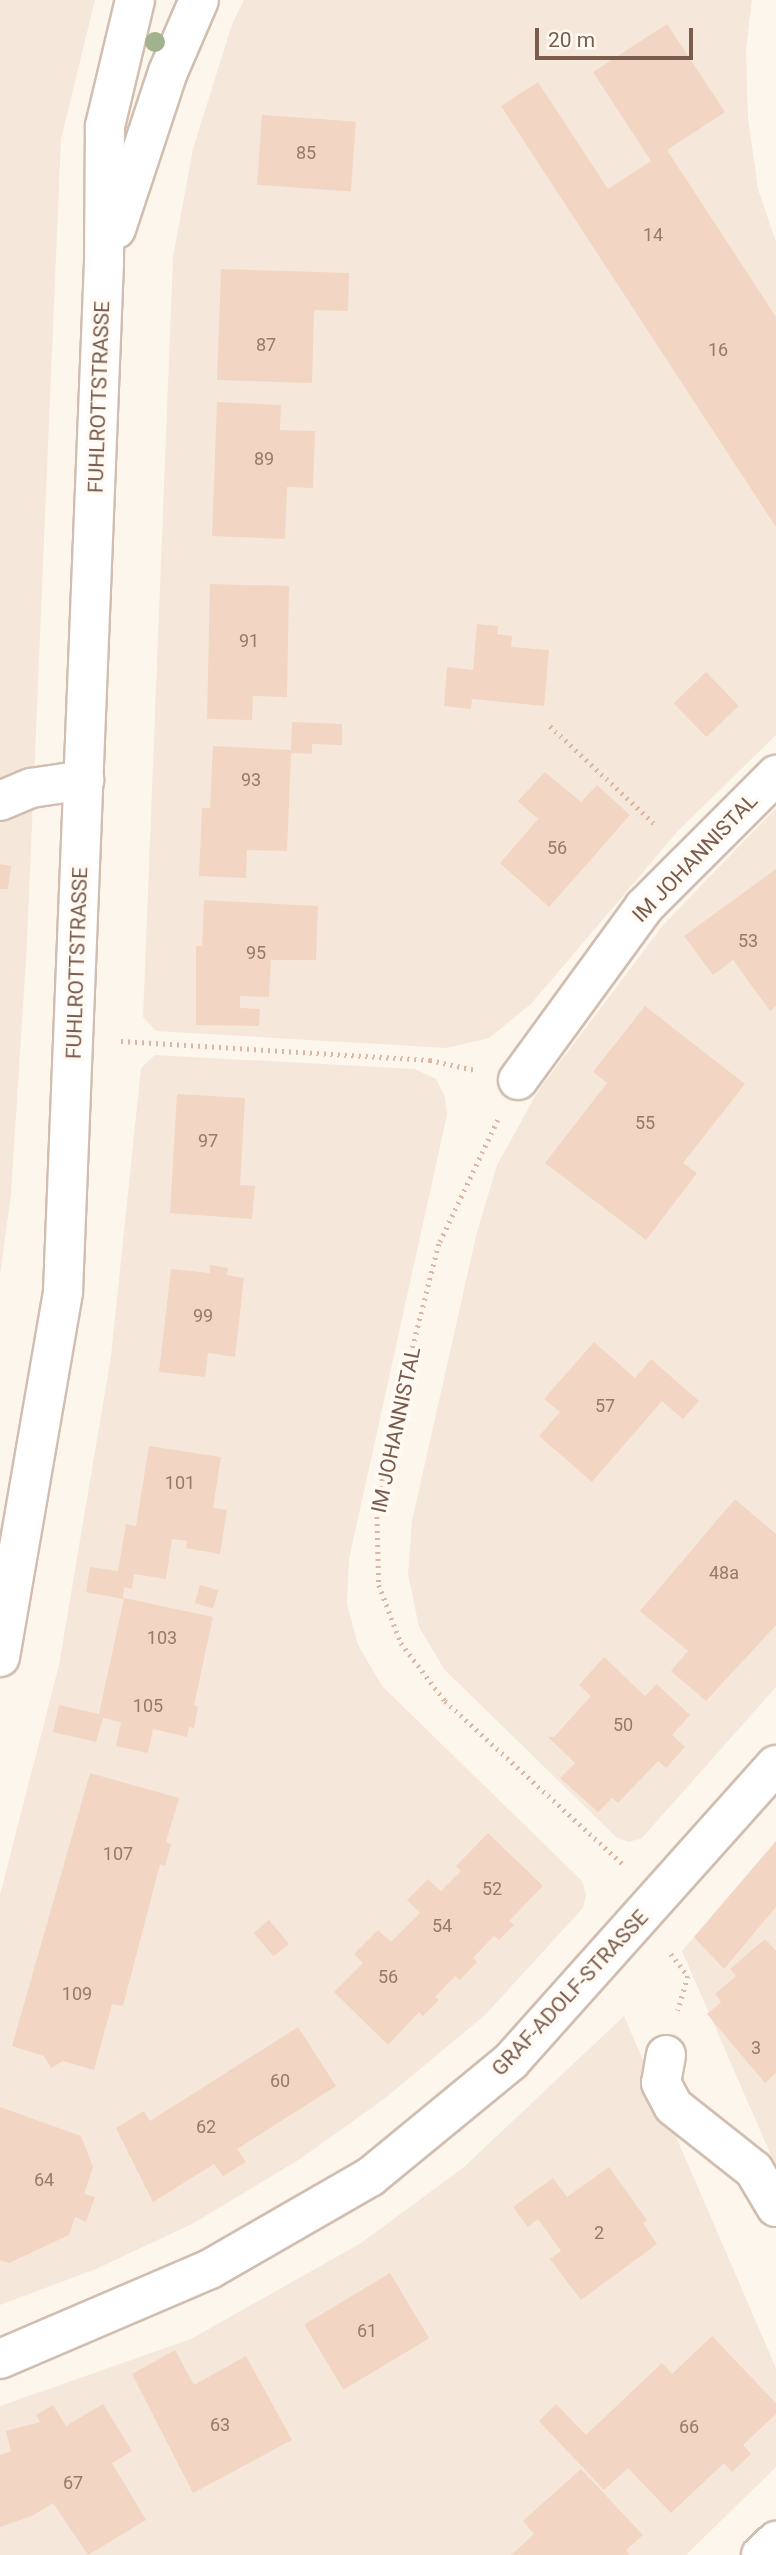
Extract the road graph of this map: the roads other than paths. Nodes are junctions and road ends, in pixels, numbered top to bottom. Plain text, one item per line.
1 (135, 0) edge
2 (199, 0) edge
3 (104, 264) junction
4 (776, 775) edge
5 (84, 780) junction
6 (0, 801) edge
7 (518, 1080) road end
8 (0, 1657) edge
9 (776, 1765) edge
10 (666, 2055) dead end
11 (776, 2207) edge
12 (0, 2359) edge
13 (776, 2541) edge
14 (761, 2555) edge

1 - 3 street, FUHLROTTSTRASSE
2 - 3 street, FUHLROTTSTRASSE
3 - 5 street, FUHLROTTSTRASSE
4 - 7 street, IM JOHANNISTAL
5 - 6 street
5 - 8 street, FUHLROTTSTRASSE
9 - 12 street, GRAF-ADOLF-STRASSE
10 - 11 street
13 - 14 street

